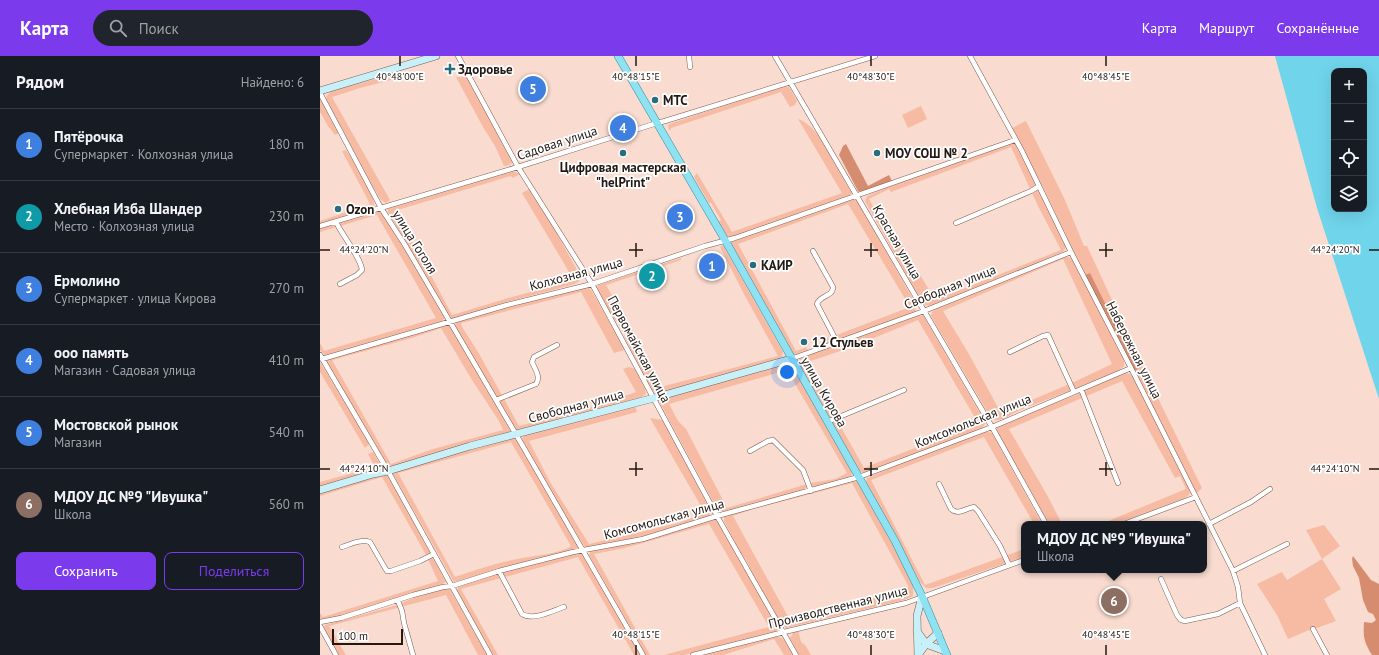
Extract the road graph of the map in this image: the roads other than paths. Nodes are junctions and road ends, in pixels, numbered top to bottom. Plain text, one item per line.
1 (436, 56) edge
2 (458, 56) edge
3 (618, 56) edge
4 (689, 56) edge
5 (776, 56) edge
6 (875, 56) edge
7 (970, 56) edge
8 (690, 67) dead end
9 (790, 82) junction
10 (320, 92) edge
11 (657, 123) junction
12 (1015, 140) junction
13 (518, 167) junction
14 (1039, 186) junction
15 (858, 196) junction
16 (381, 208) junction
17 (336, 222) junction
18 (956, 223) dead end
19 (320, 226) edge
20 (725, 240) junction
21 (813, 251) dead end
22 (1071, 252) junction
23 (340, 284) dead end
24 (592, 284) junction
25 (924, 311) junction
26 (450, 322) junction
27 (837, 342) junction
28 (558, 345) dead end
29 (1010, 352) dead end
30 (321, 357) edge
31 (791, 359) junction
32 (1131, 368) junction
33 (1081, 389) junction
34 (904, 390) dead end
35 (1074, 392) junction
36 (654, 398) junction
37 (496, 400) junction
38 (827, 422) junction
39 (992, 427) junction
40 (516, 435) junction
41 (750, 451) dead end
42 (388, 471) junction
43 (859, 477) junction
44 (1118, 483) dead end
45 (939, 484) dead end
46 (1270, 489) dead end
47 (320, 490) edge
48 (811, 490) junction
49 (1196, 497) junction
50 (717, 516) junction
51 (1044, 521) edge
52 (1132, 521) edge
53 (1209, 524) junction
54 (1287, 544) dead end
55 (342, 547) dead end
56 (584, 551) junction
57 (434, 554) junction
58 (1021, 561) edge
59 (1009, 565) junction
60 (499, 571) junction
61 (1233, 572) junction
62 (1161, 579) dead end
63 (452, 586) junction
64 (922, 596) junction
65 (398, 601) junction
66 (1240, 603) junction
67 (564, 607) dead end
68 (928, 612) junction
69 (917, 616) junction
70 (320, 622) edge
71 (320, 626) edge
72 (1313, 629) dead end
73 (917, 631) junction
74 (784, 632) junction
75 (938, 633) junction
76 (926, 644) junction
77 (946, 653) edge
78 (336, 655) edge
79 (413, 655) edge
80 (490, 655) edge
81 (643, 655) edge
82 (693, 655) edge
83 (796, 655) edge
84 (918, 655) edge
85 (1265, 655) edge
86 (1327, 655) edge

1 - 10 street
2 - 13 street, Первомайская улица
3 - 11 main road, улица Кирова
4 - 8 street
5 - 9 street, Красная улица
6 - 9 street, Садовая улица
7 - 12 street, Набережная улица
9 - 11 street, Садовая улица
9 - 15 street, Красная улица
10 - 16 street, улица Гоголя
11 - 13 street, Садовая улица
11 - 20 main road, улица Кирова
12 - 14 street, Набережная улица
12 - 15 street, Колхозная улица
13 - 16 street, Садовая улица
13 - 24 street, Первомайская улица
14 - 18 street
14 - 22 street, Набережная улица
15 - 20 street, Колхозная улица
15 - 25 street, Красная улица
16 - 17 street, Садовая улица
16 - 26 street, улица Гоголя
17 - 19 street, Садовая улица
17 - 23 street
20 - 24 street, Колхозная улица
20 - 31 main road, улица Кирова
21 - 27 street
22 - 25 street, Свободная улица
22 - 32 street, Набережная улица
24 - 26 street, Колхозная улица
24 - 36 street, Первомайская улица
25 - 27 street, Свободная улица
25 - 39 street, Красная улица
26 - 30 street, Колхозная улица
26 - 37 street, улица Гоголя
27 - 31 street, Свободная улица
28 - 37 street
29 - 35 street
30 - 42 street
31 - 36 street, Свободная улица
31 - 38 main road, улица Кирова
32 - 33 street, Комсомольская улица
32 - 49 street, Набережная улица
33 - 35 street, Комсомольская улица
33 - 44 street
34 - 38 street
35 - 39 street, Комсомольская улица
36 - 40 street, Свободная улица
36 - 50 street, Первомайская улица
37 - 40 street, улица Гоголя
38 - 43 main road, улица Кирова
39 - 43 street, Комсомольская улица
39 - 51 street, Красная улица
40 - 42 street, Свободная улица
40 - 56 street, улица Гоголя
41 - 48 street
42 - 47 street, Свободная улица
42 - 57 street
43 - 48 street, Комсомольская улица
43 - 64 main road, улица Кирова
45 - 59 street
46 - 53 street
48 - 50 street, Комсомольская улица
49 - 52 street
49 - 53 street, Набережная улица
50 - 56 street, Комсомольская улица
50 - 74 street, Первомайская улица
53 - 61 street, Набережная улица
54 - 61 street
55 - 57 street
56 - 60 street, Комсомольская улица
56 - 81 street, улица Гоголя
57 - 63 street
58 - 59 street, Производственная улица
59 - 64 street, Производственная улица
60 - 63 street, Комсомольская улица
60 - 67 street
61 - 66 street, Набережная улица
62 - 66 street
63 - 65 street, Комсомольская улица
63 - 80 street
64 - 68 main road, улица Кирова
64 - 69 street
64 - 74 street, Производственная улица
65 - 70 street, Комсомольская улица
65 - 79 street
66 - 85 street, Набережная улица
68 - 69 street
68 - 75 main road, улица Кирова
69 - 73 street
71 - 78 street
72 - 86 street
73 - 76 street
73 - 84 street
74 - 82 street, Производственная улица
74 - 83 street, Первомайская улица
75 - 76 street
75 - 77 main road, улица Кирова
76 - 77 street, улица Кирова
76 - 84 street

